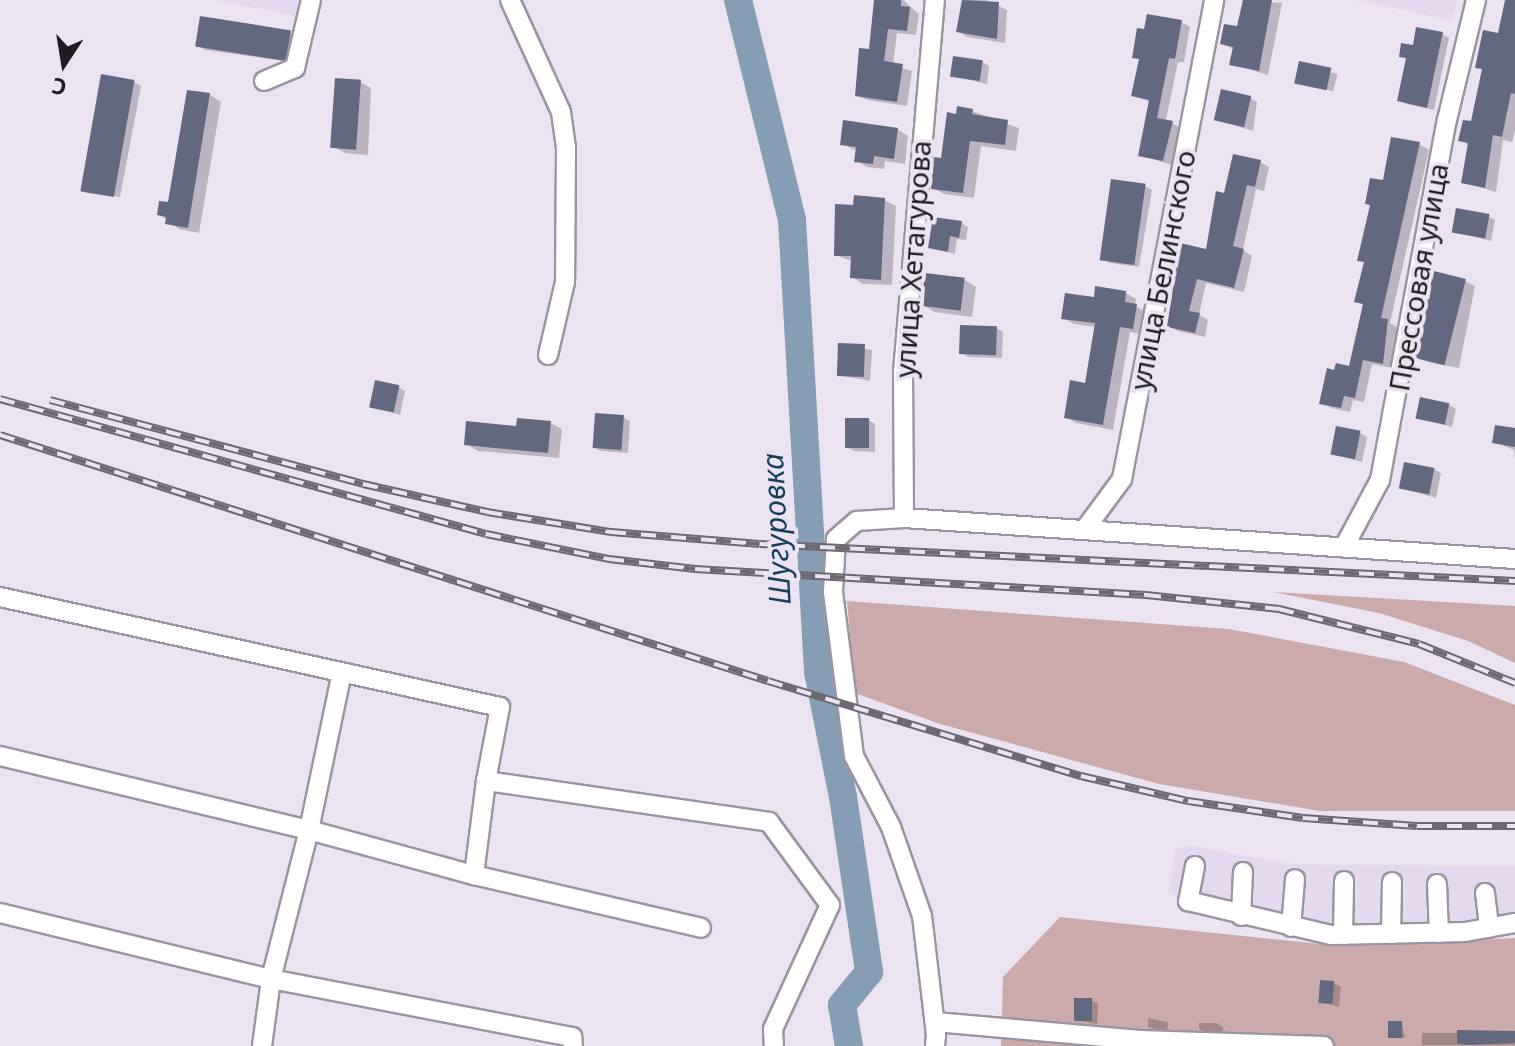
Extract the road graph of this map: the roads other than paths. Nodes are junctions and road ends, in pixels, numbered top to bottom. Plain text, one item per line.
1 (311, 0) edge
2 (510, 0) edge
3 (935, 0) edge
4 (1214, 0) edge
5 (1476, 0) edge
6 (264, 81) dead end
7 (548, 355) dead end
8 (904, 518) junction
9 (1085, 529) junction
10 (1344, 547) junction
11 (1515, 559) edge
12 (0, 597) edge
13 (342, 672) junction
14 (0, 756) edge
15 (486, 781) junction
16 (309, 830) junction
17 (1195, 866) dead end
18 (1243, 872) dead end
19 (474, 875) junction
20 (1295, 879) dead end
21 (1344, 881) dead end
22 (1392, 882) dead end
23 (1437, 884) dead end
24 (1485, 893) dead end
25 (0, 913) edge
26 (1241, 916) junction
27 (1515, 923) edge
28 (1291, 927) junction
29 (701, 928) dead end
30 (1489, 928) junction
31 (1439, 933) junction
32 (1391, 934) junction
33 (1343, 935) junction
34 (271, 979) junction
35 (935, 1022) junction
36 (1026, 1038) edge
37 (262, 1046) edge
38 (573, 1046) edge
39 (774, 1046) edge
40 (935, 1046) edge
41 (1324, 1046) edge

1 - 6 street
2 - 7 street
3 - 8 street, улица Хетагурова
4 - 9 street, улица Белинского
5 - 10 street, Прессовая улица
8 - 9 street
8 - 35 street
9 - 10 street
10 - 11 street
12 - 13 street
13 - 15 street
13 - 16 street
14 - 16 street
15 - 19 street
15 - 39 street
16 - 19 street
16 - 34 street
17 - 26 street
18 - 26 street
19 - 29 street
20 - 28 street
21 - 33 street
22 - 32 street
23 - 31 street
24 - 30 street
25 - 34 street
26 - 28 street
27 - 30 street
28 - 33 street
30 - 31 street
31 - 32 street
32 - 33 street
34 - 37 street
34 - 38 street
35 - 36 street
35 - 40 street
36 - 41 street

